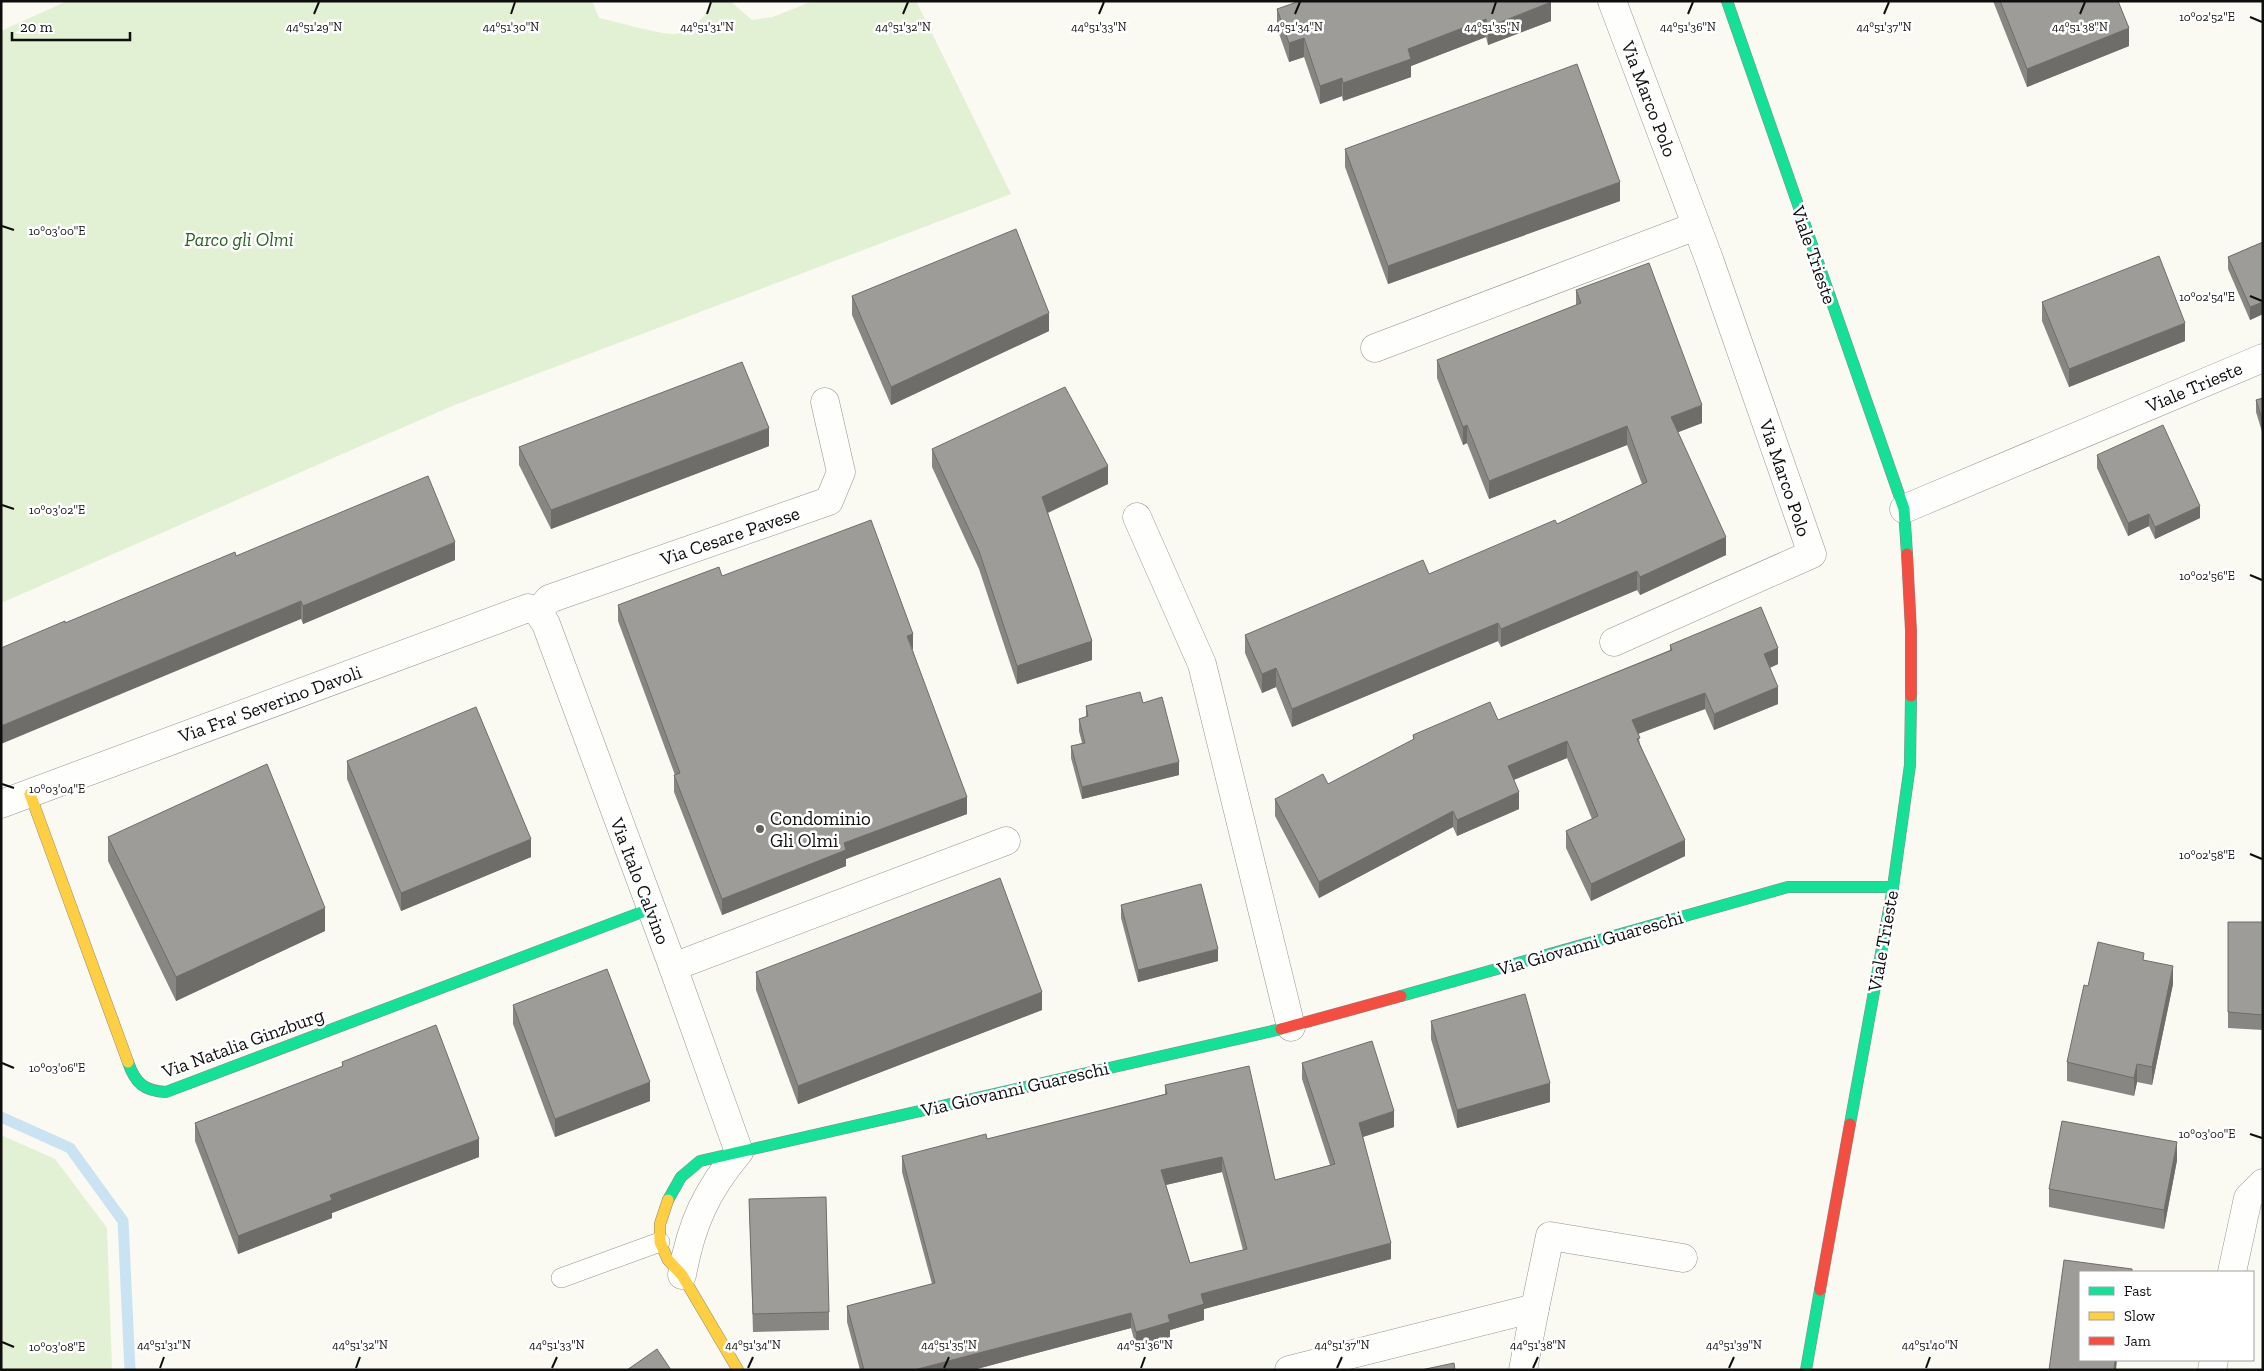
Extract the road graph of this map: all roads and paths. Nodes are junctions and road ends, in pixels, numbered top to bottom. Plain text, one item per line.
1 (1612, 1) edge
2 (1727, 1) edge
3 (1696, 226) junction
4 (1375, 348) dead end
5 (2263, 358) edge
6 (825, 402) dead end
7 (1904, 508) junction
8 (1137, 517) dead end
9 (538, 612) junction
10 (1614, 642) dead end
11 (30, 794) junction
12 (1, 804) edge
13 (1006, 841) dead end
14 (1893, 887) junction
15 (650, 909) junction
16 (673, 967) junction
17 (1290, 1027) junction
18 (739, 1152) junction
19 (2263, 1183) edge
20 (660, 1242) junction
21 (1683, 1258) dead end
22 (2232, 1271) edge
23 (682, 1275) junction
24 (560, 1278) dead end
25 (1535, 1308) junction
26 (738, 1370) edge
27 (1289, 1370) edge
28 (1523, 1370) edge
29 (1806, 1370) edge

1 - 3 street, Via Marco Polo
2 - 7 street, Viale Trieste
3 - 4 street
3 - 10 street, Via Marco Polo
5 - 7 street, Viale Trieste
6 - 9 street, Via Cesare Pavese
7 - 14 street, Viale Trieste
8 - 17 street
9 - 11 street, Via Fra' Severino Davoli
9 - 15 street, Via Italo Calvino
11 - 12 street, Via Fra' Severino Davoli
11 - 15 street, Via Natalia Ginzburg
13 - 16 street
14 - 17 street, Via Giovanni Guareschi
14 - 29 street, Viale Trieste
15 - 16 street, Via Italo Calvino
16 - 18 street, Via Italo Calvino
17 - 18 street, Via Giovanni Guareschi
18 - 20 street, Via Giovanni Guareschi
18 - 23 street
19 - 22 street
20 - 23 street
20 - 24 lane
21 - 25 street
23 - 26 street
25 - 27 street
25 - 28 street

